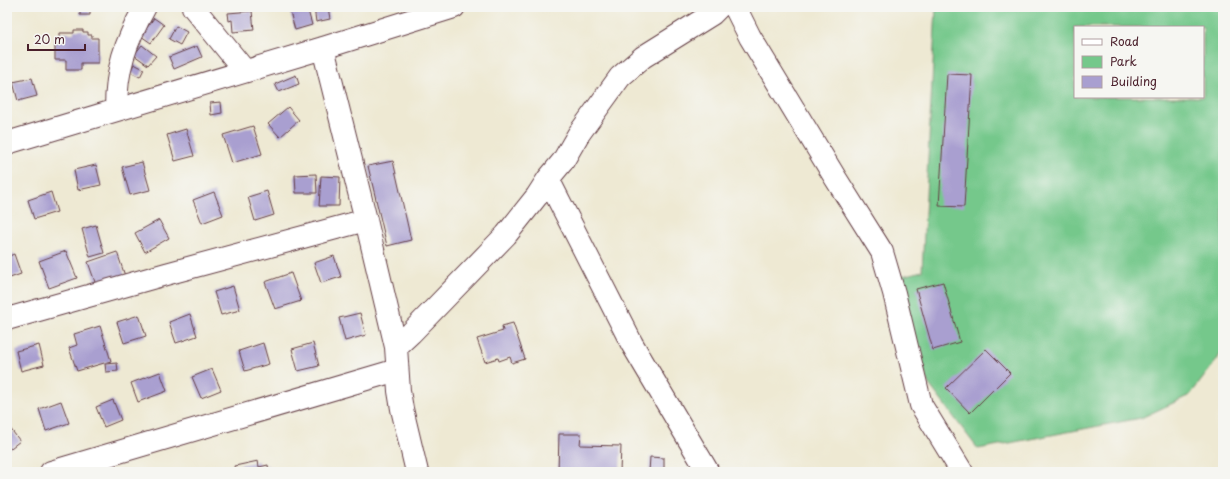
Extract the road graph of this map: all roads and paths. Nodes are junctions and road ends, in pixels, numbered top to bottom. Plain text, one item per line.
1 (145, 7) edge
2 (192, 7) edge
3 (454, 7) edge
4 (719, 7) edge
5 (735, 7) edge
6 (397, 15) edge
7 (323, 48) junction
8 (245, 71) junction
9 (116, 110) junction
10 (7, 143) edge
11 (548, 179) junction
12 (366, 220) junction
13 (7, 319) edge
14 (396, 347) junction
15 (397, 370) junction
16 (51, 472) edge
17 (417, 472) edge
18 (708, 472) edge
19 (962, 472) edge

1 - 9 street
2 - 8 street
3 - 6 street
4 - 11 street
5 - 19 street
6 - 7 street
7 - 8 street
7 - 12 street
8 - 9 street
9 - 10 street
11 - 14 street
11 - 18 street
12 - 13 street
12 - 14 street
14 - 15 street
15 - 16 street
15 - 17 street

